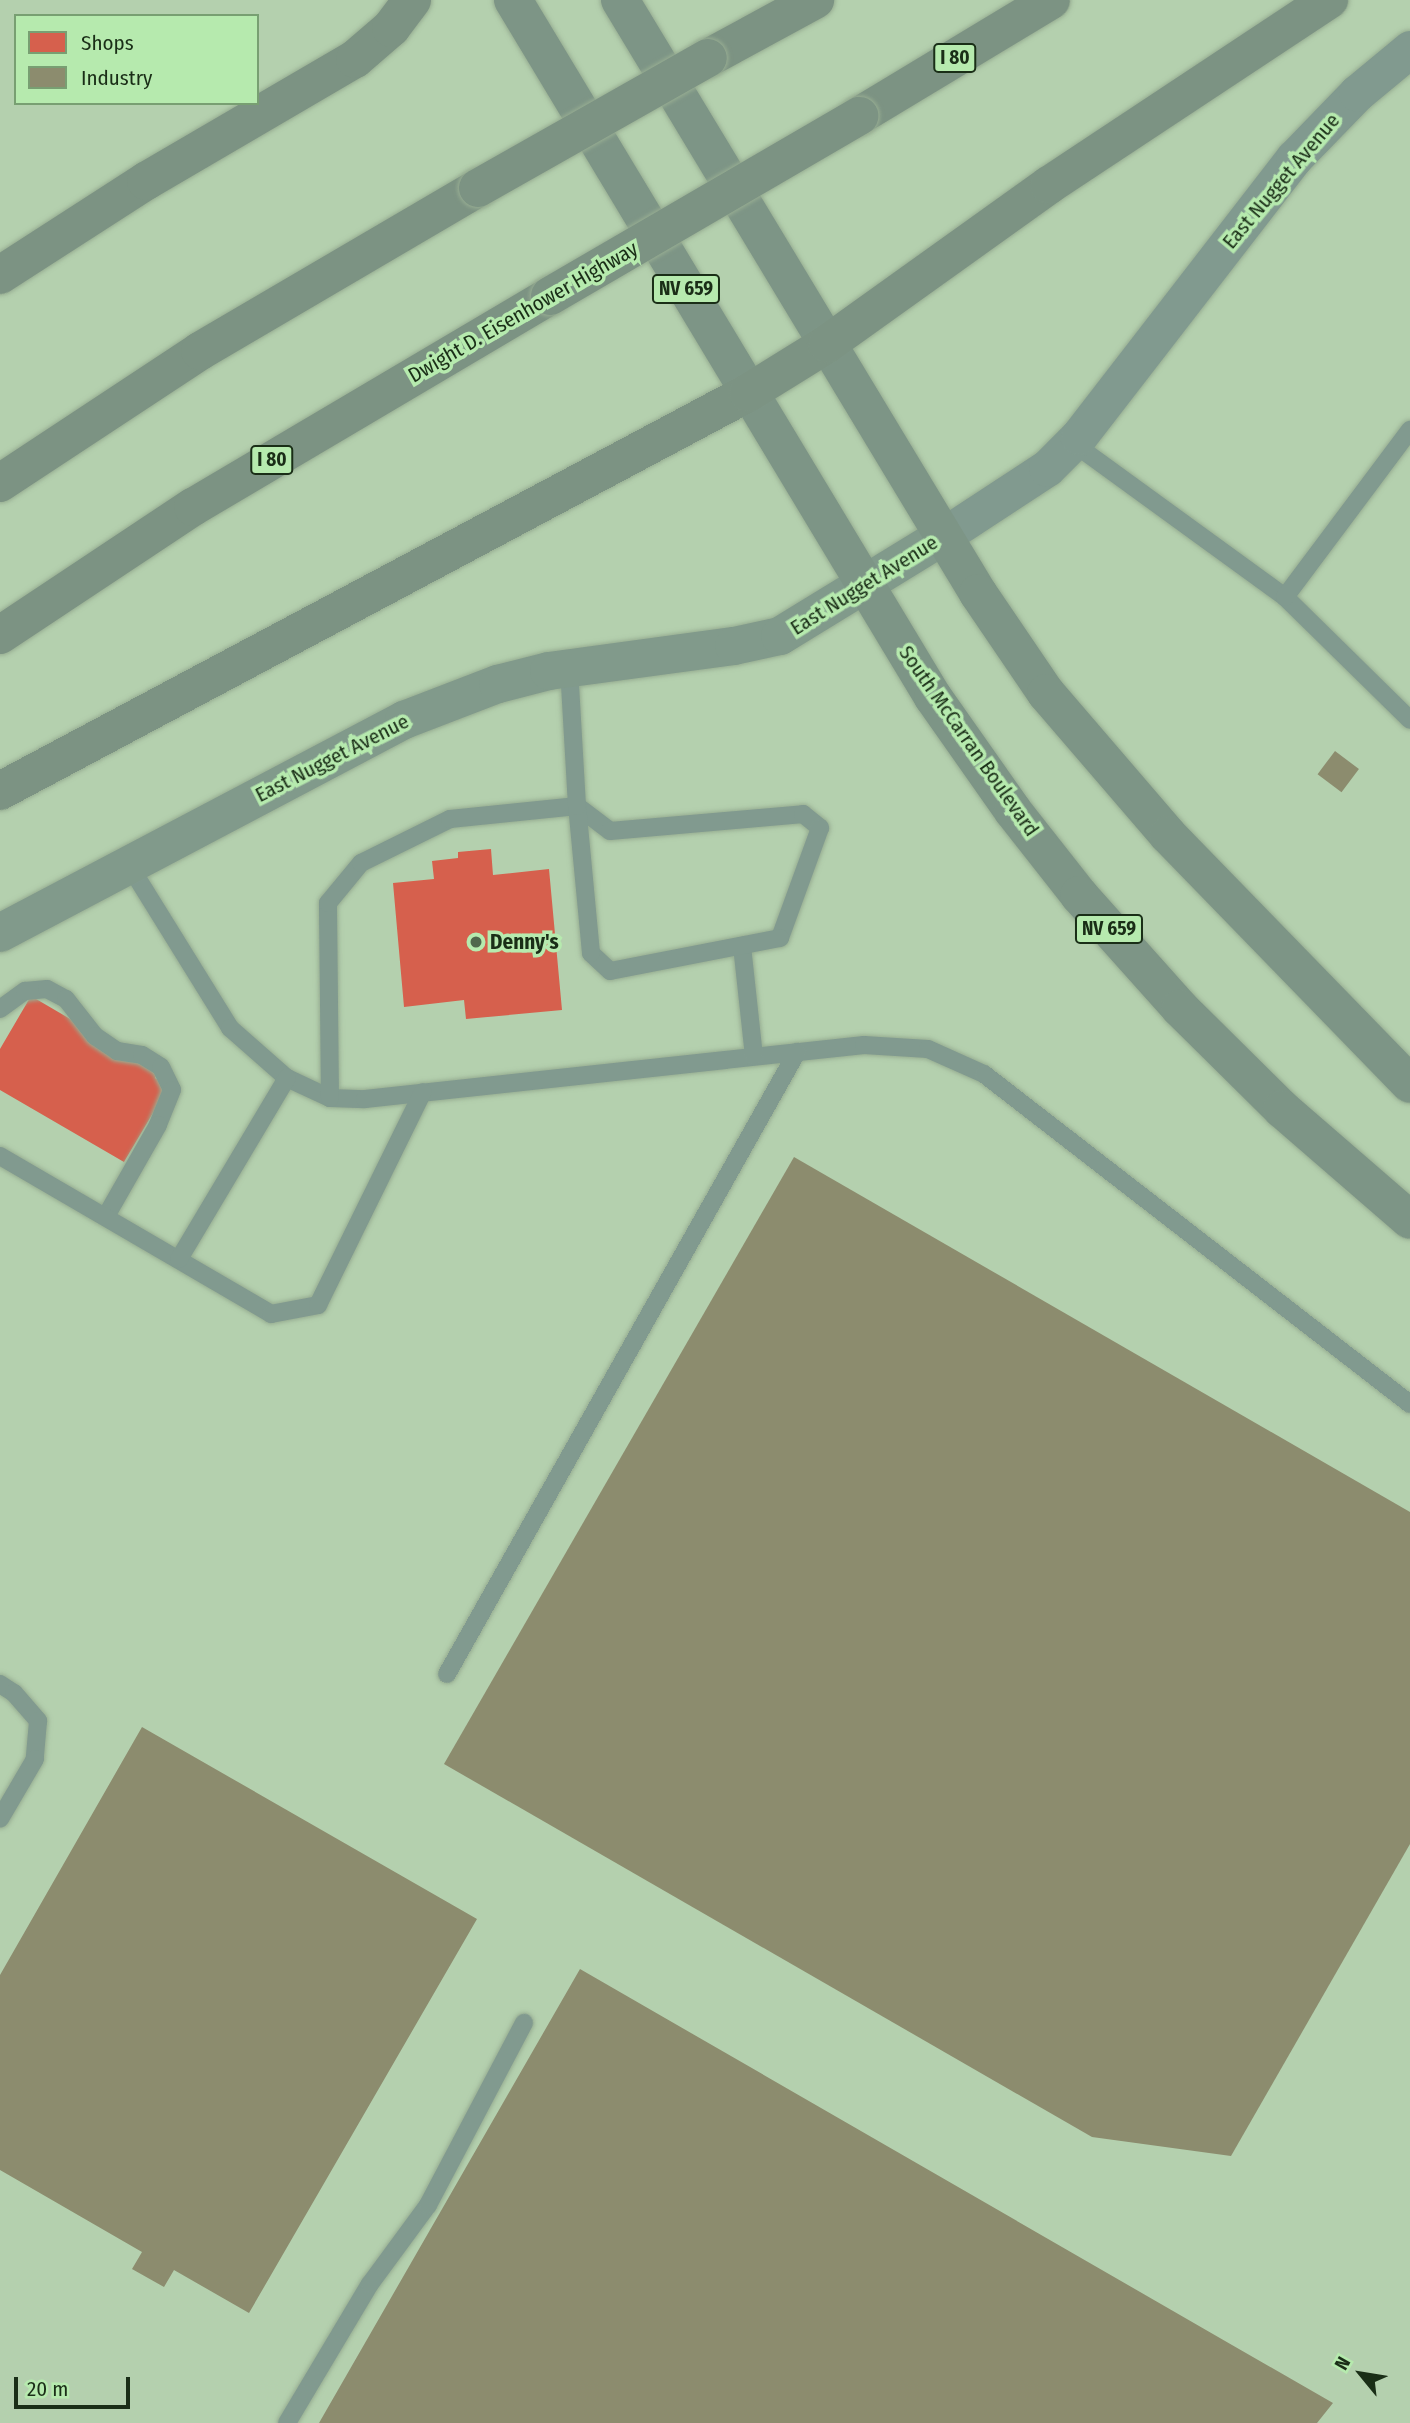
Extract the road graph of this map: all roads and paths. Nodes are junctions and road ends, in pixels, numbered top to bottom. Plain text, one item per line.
1 (412, 0) edge
2 (513, 0) edge
3 (620, 0) edge
4 (1051, 0) edge
5 (1329, 0) edge
6 (790, 5) edge
7 (1410, 49) edge
8 (0, 275) edge
9 (827, 344) junction
10 (748, 393) junction
11 (1410, 430) edge
12 (1073, 443) junction
13 (0, 483) edge
14 (943, 536) junction
15 (866, 587) junction
16 (1285, 597) junction
17 (0, 635) edge
18 (569, 667) junction
19 (1410, 720) edge
20 (0, 791) edge
21 (578, 806) junction
22 (129, 864) junction
23 (0, 933) edge
24 (742, 946) junction
25 (0, 1009) edge
26 (797, 1052) junction
27 (754, 1056) junction
28 (287, 1078) junction
29 (1410, 1084) edge
30 (422, 1093) junction
31 (330, 1098) junction
32 (0, 1156) edge
33 (106, 1216) junction
34 (1410, 1220) edge
35 (179, 1259) junction
36 (1410, 1404) edge
37 (447, 1674) dead end
38 (0, 1684) edge
39 (0, 1819) edge
40 (524, 2023) dead end
41 (287, 2423) edge

1 - 8 highway
2 - 10 main road, South McCarran Boulevard / NV 659
3 - 9 main road
4 - 17 highway, Dwight D. Eisenhower Highway / I 80, bridge
5 - 9 highway
6 - 13 highway, bridge
7 - 12 street, East Nugget Avenue
9 - 10 highway
9 - 14 main road
10 - 15 main road, South McCarran Boulevard / NV 659
10 - 20 highway
11 - 16 lane
12 - 14 street, East Nugget Avenue
12 - 16 lane
14 - 15 street, East Nugget Avenue
14 - 29 main road
15 - 18 street, East Nugget Avenue
15 - 34 main road, South McCarran Boulevard / NV 659
16 - 19 lane
18 - 21 lane
18 - 22 street, East Nugget Avenue
21 - 24 lane
21 - 24 lane
21 - 31 lane
22 - 23 street, East Nugget Avenue
22 - 28 lane
24 - 27 lane
25 - 33 lane
26 - 27 lane
26 - 36 lane
26 - 37 lane
27 - 30 lane
28 - 31 lane
28 - 35 lane
30 - 31 lane
30 - 35 lane
32 - 33 lane
33 - 35 lane
38 - 39 lane
40 - 41 lane

